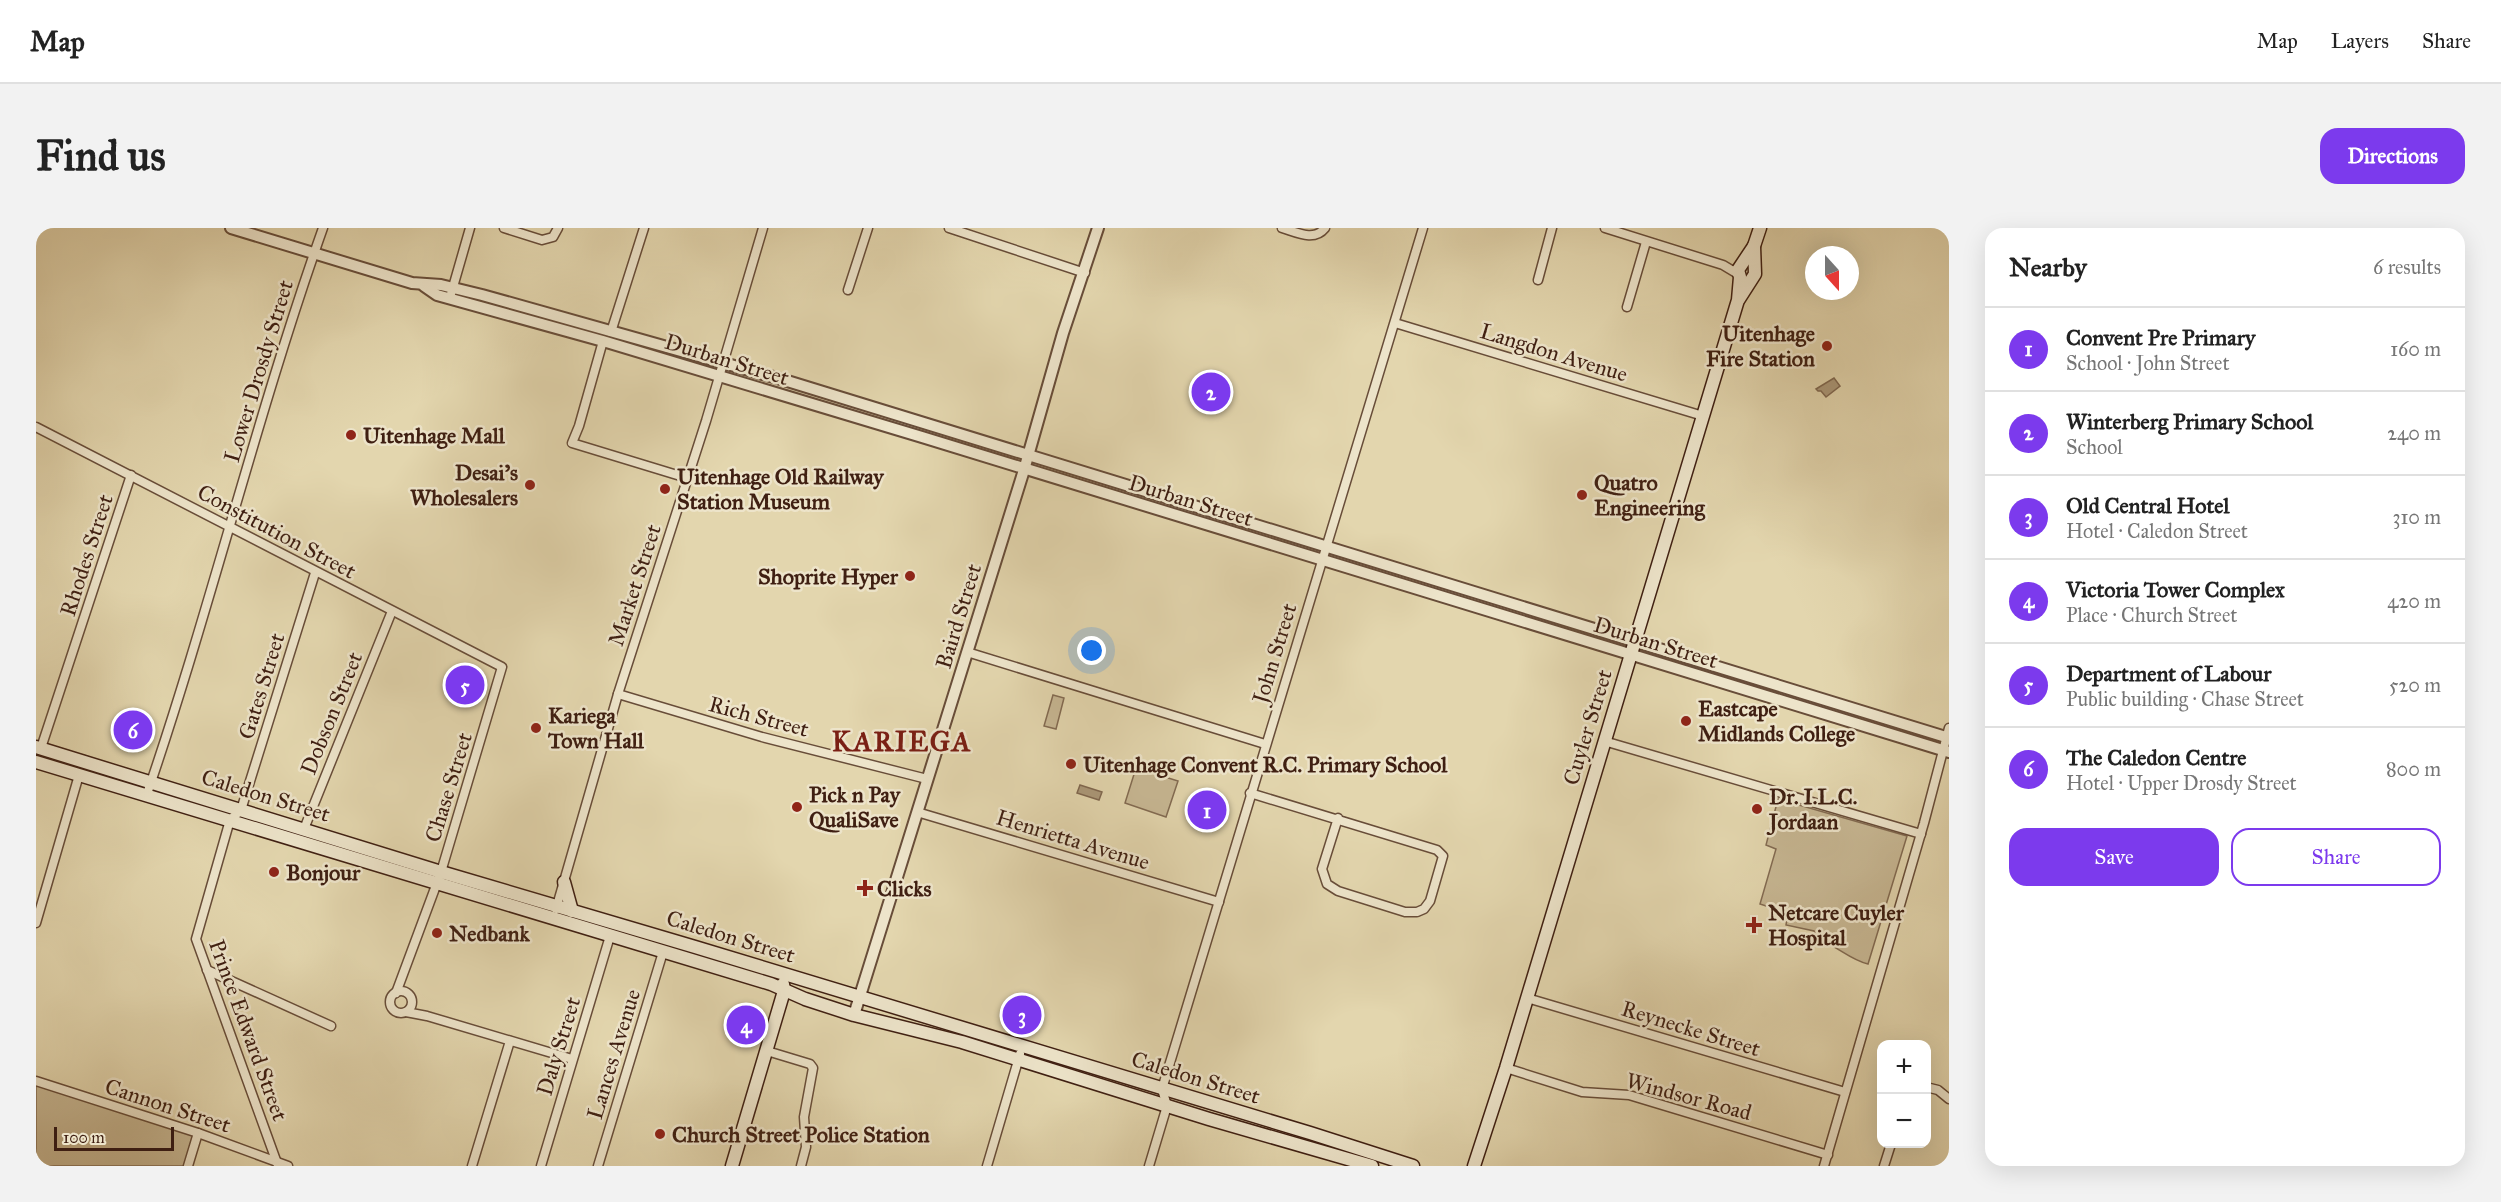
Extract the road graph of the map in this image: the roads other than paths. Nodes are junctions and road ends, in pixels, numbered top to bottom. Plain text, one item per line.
1 (231, 228) edge
2 (323, 228) edge
3 (470, 228) edge
4 (504, 228) edge
5 (644, 228) edge
6 (763, 228) edge
7 (868, 228) edge
8 (949, 228) edge
9 (1098, 228) edge
10 (1282, 228) edge
11 (1325, 228) edge
12 (1423, 228) edge
13 (1552, 228) edge
14 (1605, 228) edge
15 (1760, 228) edge
16 (557, 230) edge
17 (1646, 242) junction
18 (314, 252) junction
19 (1744, 271) junction
20 (1085, 273) junction
21 (1538, 280) dead end
22 (848, 290) dead end
23 (451, 293) junction
24 (1627, 307) dead end
25 (1395, 323) junction
26 (611, 332) junction
27 (603, 341) junction
28 (724, 363) junction
29 (720, 376) junction
30 (1703, 416) junction
31 (37, 431) edge
32 (1028, 455) junction
33 (1024, 470) junction
34 (131, 475) junction
35 (687, 478) junction
36 (230, 526) junction
37 (1327, 546) junction
38 (1321, 560) junction
39 (315, 573) junction
40 (392, 611) junction
41 (1633, 648) junction
42 (967, 652) junction
43 (502, 667) joint
44 (618, 694) junction
45 (1948, 734) edge
46 (1605, 741) junction
47 (1265, 744) junction
48 (39, 747) edge
49 (1946, 751) edge
50 (36, 762) edge
51 (79, 775) junction
52 (927, 779) junction
53 (152, 781) junction
54 (1250, 793) junction
55 (147, 794) junction
56 (241, 810) junction
57 (917, 812) junction
58 (1338, 818) junction
59 (230, 820) junction
60 (304, 829) junction
61 (1921, 834) junction
62 (439, 878) junction
63 (564, 882) junction
64 (1219, 902) junction
65 (573, 911) junction
66 (554, 912) junction
67 (36, 923) edge
68 (610, 936) junction
69 (663, 952) junction
70 (207, 970) junction
71 (404, 970) junction
72 (774, 971) junction
73 (802, 980) junction
74 (784, 991) junction
75 (396, 993) junction
76 (859, 997) junction
77 (411, 998) junction
78 (1527, 998) junction
79 (406, 1012) junction
80 (854, 1014) junction
81 (427, 1016) junction
82 (331, 1026) dead end
83 (510, 1041) junction
84 (1023, 1047) junction
85 (767, 1051) junction
86 (572, 1059) junction
87 (1019, 1059) junction
88 (1506, 1068) junction
89 (36, 1081) edge
90 (1931, 1088) edge
91 (1162, 1089) junction
92 (1845, 1092) junction
93 (1949, 1099) edge
94 (1167, 1106) junction
95 (198, 1132) junction
96 (1889, 1148) edge
97 (1827, 1155) junction
98 (277, 1162) junction
99 (987, 1164) edge
100 (188, 1166) edge
101 (288, 1166) edge
102 (472, 1166) edge
103 (541, 1166) edge
104 (598, 1166) edge
105 (732, 1166) edge
106 (801, 1166) edge
107 (1149, 1166) edge
108 (1372, 1166) edge
109 (1413, 1166) edge
110 (1474, 1166) edge
111 (1824, 1166) edge
112 (1884, 1166) edge

1 - 18 street, Durban Street
2 - 18 street, Lower Drosdy Street
3 - 23 street
4 - 16 street
5 - 26 street
6 - 28 street, Market Street
7 - 22 street
8 - 20 street
9 - 20 street, Baird Street
10 - 11 street
12 - 25 street, John Street
13 - 21 street
14 - 17 street
15 - 19 main road, Cuyler Street
17 - 19 street
17 - 24 street
18 - 23 street, Durban Street
18 - 36 street, Lower Drosdy Street
19 - 30 main road, Cuyler Street
20 - 32 street, Baird Street
23 - 26 street, Durban Street
23 - 27 street, Durban Street
25 - 30 street, Langdon Avenue
25 - 37 street, John Street
26 - 28 street, Durban Street
27 - 29 street, Durban Street
27 - 35 street
28 - 29 street, Market Street
28 - 32 street, Durban Street
29 - 33 street, Durban Street
29 - 35 street, Market Street
30 - 41 main road, Cuyler Street
31 - 34 street, Constitution Street
32 - 33 street, Baird Street
32 - 37 street, Durban Street
33 - 38 street, Durban Street
33 - 42 street, Baird Street
34 - 36 street, Constitution Street
34 - 48 street, Rhodes Street
35 - 44 street, Market Street
36 - 39 street, Constitution Street
36 - 53 street, Lower Drosdy Street
37 - 38 street, John Street
37 - 41 street, Durban Street
38 - 41 street, Durban Street
38 - 47 street, John Street
39 - 40 street, Constitution Street
39 - 56 street, Gates Street
40 - 43 street, Constitution Street
40 - 60 street, Dobson Street
41 - 45 street, Durban Street
41 - 46 main road, Cuyler Street
41 - 49 street, Durban Street
42 - 47 street
42 - 52 street, Baird Street
43 - 62 street, Chase Street
44 - 52 street, Rich Street
44 - 63 street, Market Street
45 - 49 street
46 - 61 street
46 - 78 main road, Cuyler Street
47 - 54 street, John Street
48 - 53 main road, Caledon Street
49 - 61 street
50 - 51 main road, Caledon Street
51 - 55 main road, Caledon Street
51 - 67 street
52 - 57 street, Baird Street
53 - 55 street, Lower Drosdy Street
53 - 56 main road, Caledon Street
54 - 58 street
54 - 64 street, John Street
55 - 59 main road, Caledon Street
56 - 59 street
56 - 60 main road, Caledon Street
57 - 64 street, Henrietta Avenue
57 - 76 street, Baird Street
58 - 58 street
59 - 62 main road, Caledon Street
59 - 70 street, Prince Edward Street
60 - 62 main road, Caledon Street
61 - 92 street
62 - 66 main road, Caledon Street
62 - 71 street, Chase Street
63 - 65 main road
63 - 66 street, Market Street
64 - 91 street, John Street
65 - 66 main road, Caledon Street
65 - 72 main road, Caledon Street
66 - 68 main road, Caledon Street
68 - 69 main road, Caledon Street
68 - 86 street, Daly Street
69 - 74 main road, Caledon Street
69 - 104 street, Lances Avenue
70 - 82 street
70 - 98 street, Prince Edward Street
71 - 75 street, Chase Street
71 - 77 street
72 - 73 main road, Caledon Street
72 - 74 main road
73 - 74 main road
73 - 76 main road, Caledon Street
74 - 80 main road, Caledon Street
74 - 85 main road
75 - 77 street
75 - 79 street
76 - 80 street, Baird Street
76 - 84 main road, Caledon Street
77 - 79 street
77 - 81 street
78 - 88 main road, Cuyler Street
78 - 92 street, Reynecke Street
79 - 81 street
80 - 87 main road, Caledon Street
81 - 83 street
83 - 86 street
83 - 102 street
84 - 87 street
84 - 91 main road, Caledon Street
85 - 105 main road
85 - 106 street
86 - 103 street, Daly Street
87 - 94 main road, Caledon Street
87 - 99 street
88 - 97 street, Windsor Road
88 - 110 main road, Cuyler Street
89 - 95 street, Cannon Street
90 - 93 street
91 - 94 street
91 - 109 main road, Caledon Street
92 - 97 street
94 - 107 street
94 - 108 main road, Caledon Street
95 - 98 street, Cannon Street
95 - 100 street
96 - 112 street
97 - 111 street
98 - 101 street, Cannon Street

